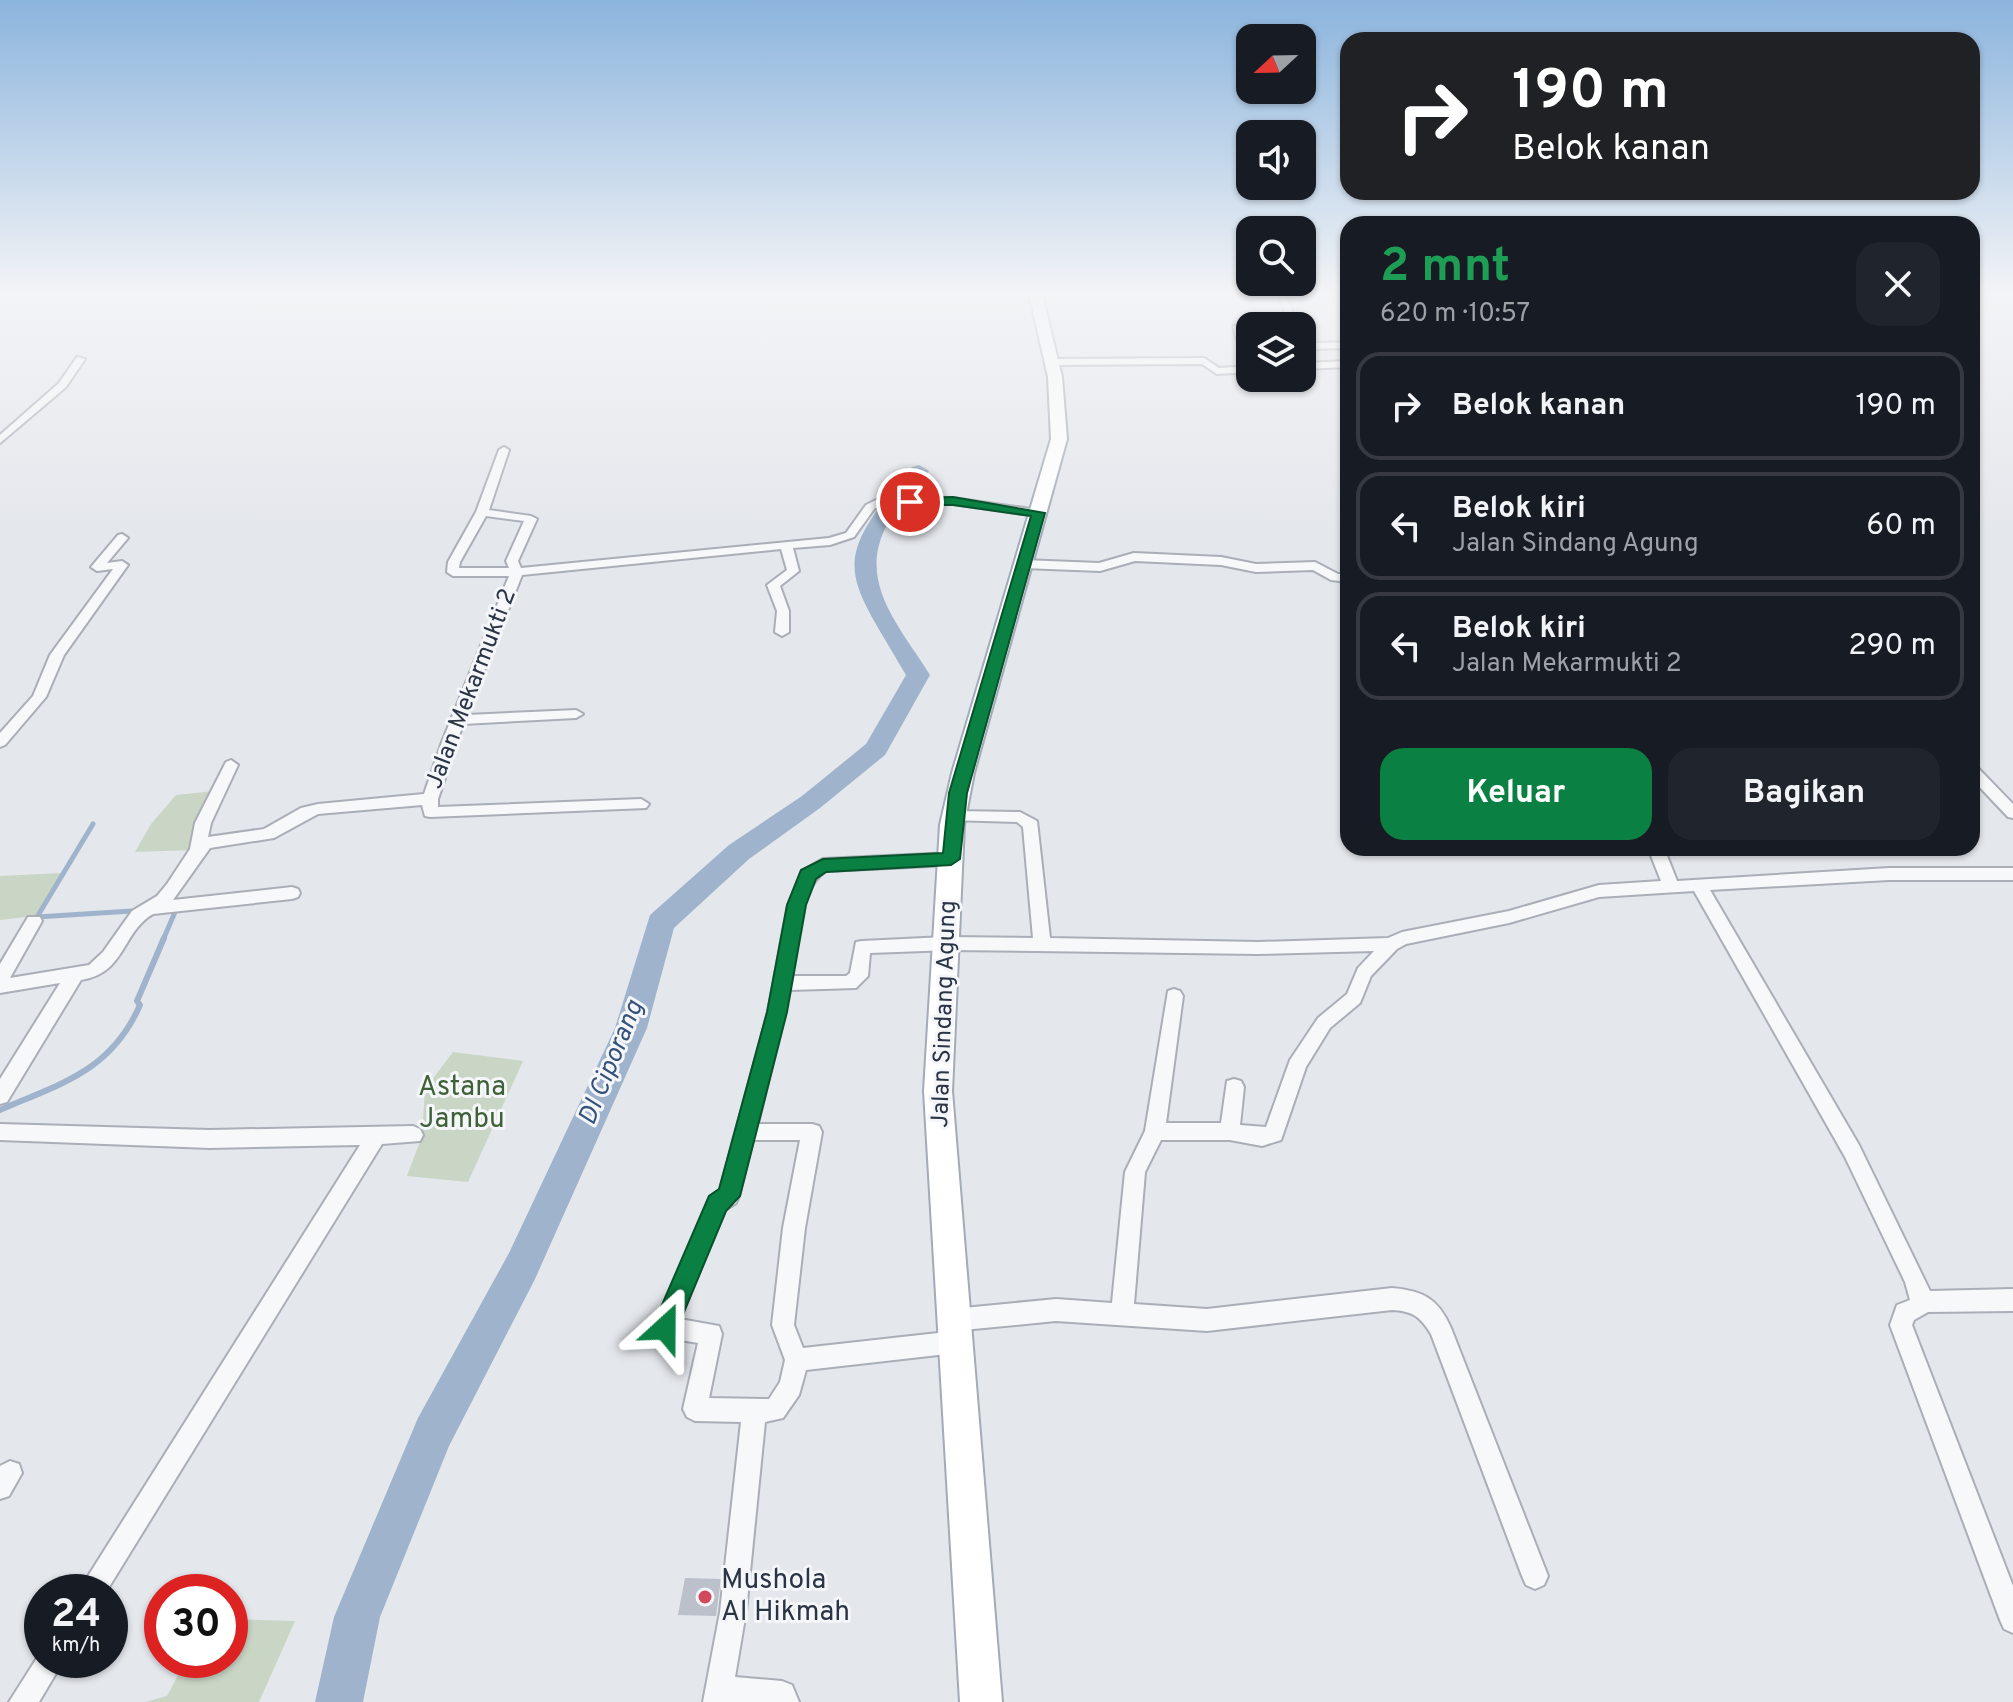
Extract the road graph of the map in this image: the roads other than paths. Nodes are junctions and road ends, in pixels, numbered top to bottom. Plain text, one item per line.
1 (71, 373) edge
2 (1054, 373) edge
3 (0, 440) edge
4 (504, 450) dead end
5 (482, 512) junction
6 (1038, 513) junction
7 (122, 538) dead end
8 (786, 545) junction
9 (1023, 564) junction
10 (517, 572) junction
11 (1340, 577) edge
12 (782, 632) dead end
13 (576, 714) dead end
14 (458, 720) junction
15 (0, 742) edge
16 (231, 765) dead end
17 (1980, 778) edge
18 (430, 799) junction
19 (641, 804) dead end
20 (2013, 813) edge
21 (954, 816) junction
22 (198, 849) junction
23 (1659, 856) edge
24 (951, 859) junction
25 (2012, 875) edge
26 (1698, 884) junction
27 (1671, 886) junction
28 (292, 893) dead end
29 (147, 909) junction
30 (34, 921) dead end
31 (945, 944) junction
32 (1391, 944) junction
33 (1042, 945) junction
34 (74, 976) junction
35 (1, 977) edge
36 (782, 983) junction
37 (1174, 996) dead end
38 (1234, 1087) dead end
39 (0, 1096) edge
40 (1155, 1131) junction
41 (0, 1132) edge
42 (744, 1132) junction
43 (1230, 1132) junction
44 (413, 1135) dead end
45 (376, 1137) junction
46 (2013, 1300) edge
47 (1922, 1302) junction
48 (1122, 1313) junction
49 (955, 1331) junction
50 (796, 1360) junction
51 (754, 1411) junction
52 (102, 1574) edge
53 (1535, 1576) dead end
54 (2013, 1620) edge
55 (39, 1678) edge
56 (719, 1696) edge
57 (23, 1702) edge
58 (785, 1702) edge
59 (981, 1702) edge

1 - 3 street
2 - 6 main road, Jalan Sindang Agung
4 - 5 street
5 - 10 street
5 - 10 street
6 - 8 street, Jalan Mekarmukti 2
6 - 9 main road, Jalan Sindang Agung
7 - 15 street
8 - 10 street, Jalan Mekarmukti 2
8 - 12 street
9 - 11 street
9 - 21 main road, Jalan Sindang Agung
10 - 14 street, Jalan Mekarmukti 2
13 - 14 street
14 - 18 street, Jalan Mekarmukti 2
16 - 22 street
17 - 20 street
18 - 19 street
18 - 22 street, Jalan Mekarmukti 2
21 - 24 main road, Jalan Sindang Agung
21 - 33 street
22 - 29 street
23 - 27 street
24 - 31 main road, Jalan Sindang Agung
24 - 36 street
25 - 26 street
26 - 27 street
26 - 47 street
27 - 32 street
28 - 29 street
29 - 34 street
30 - 35 street
31 - 33 street
31 - 36 street
31 - 49 main road, Jalan Sindang Agung
32 - 33 street
32 - 43 street
34 - 35 street
34 - 39 street
36 - 42 street
37 - 40 street
38 - 43 street
40 - 43 street
40 - 48 street
41 - 45 street
42 - 50 street
42 - 51 street
44 - 45 street
45 - 52 street
46 - 47 street
47 - 54 street
48 - 49 street
48 - 53 street
49 - 50 street
49 - 59 main road, Jalan Sindang Agung
50 - 51 street
51 - 56 street
55 - 57 street
56 - 58 street

